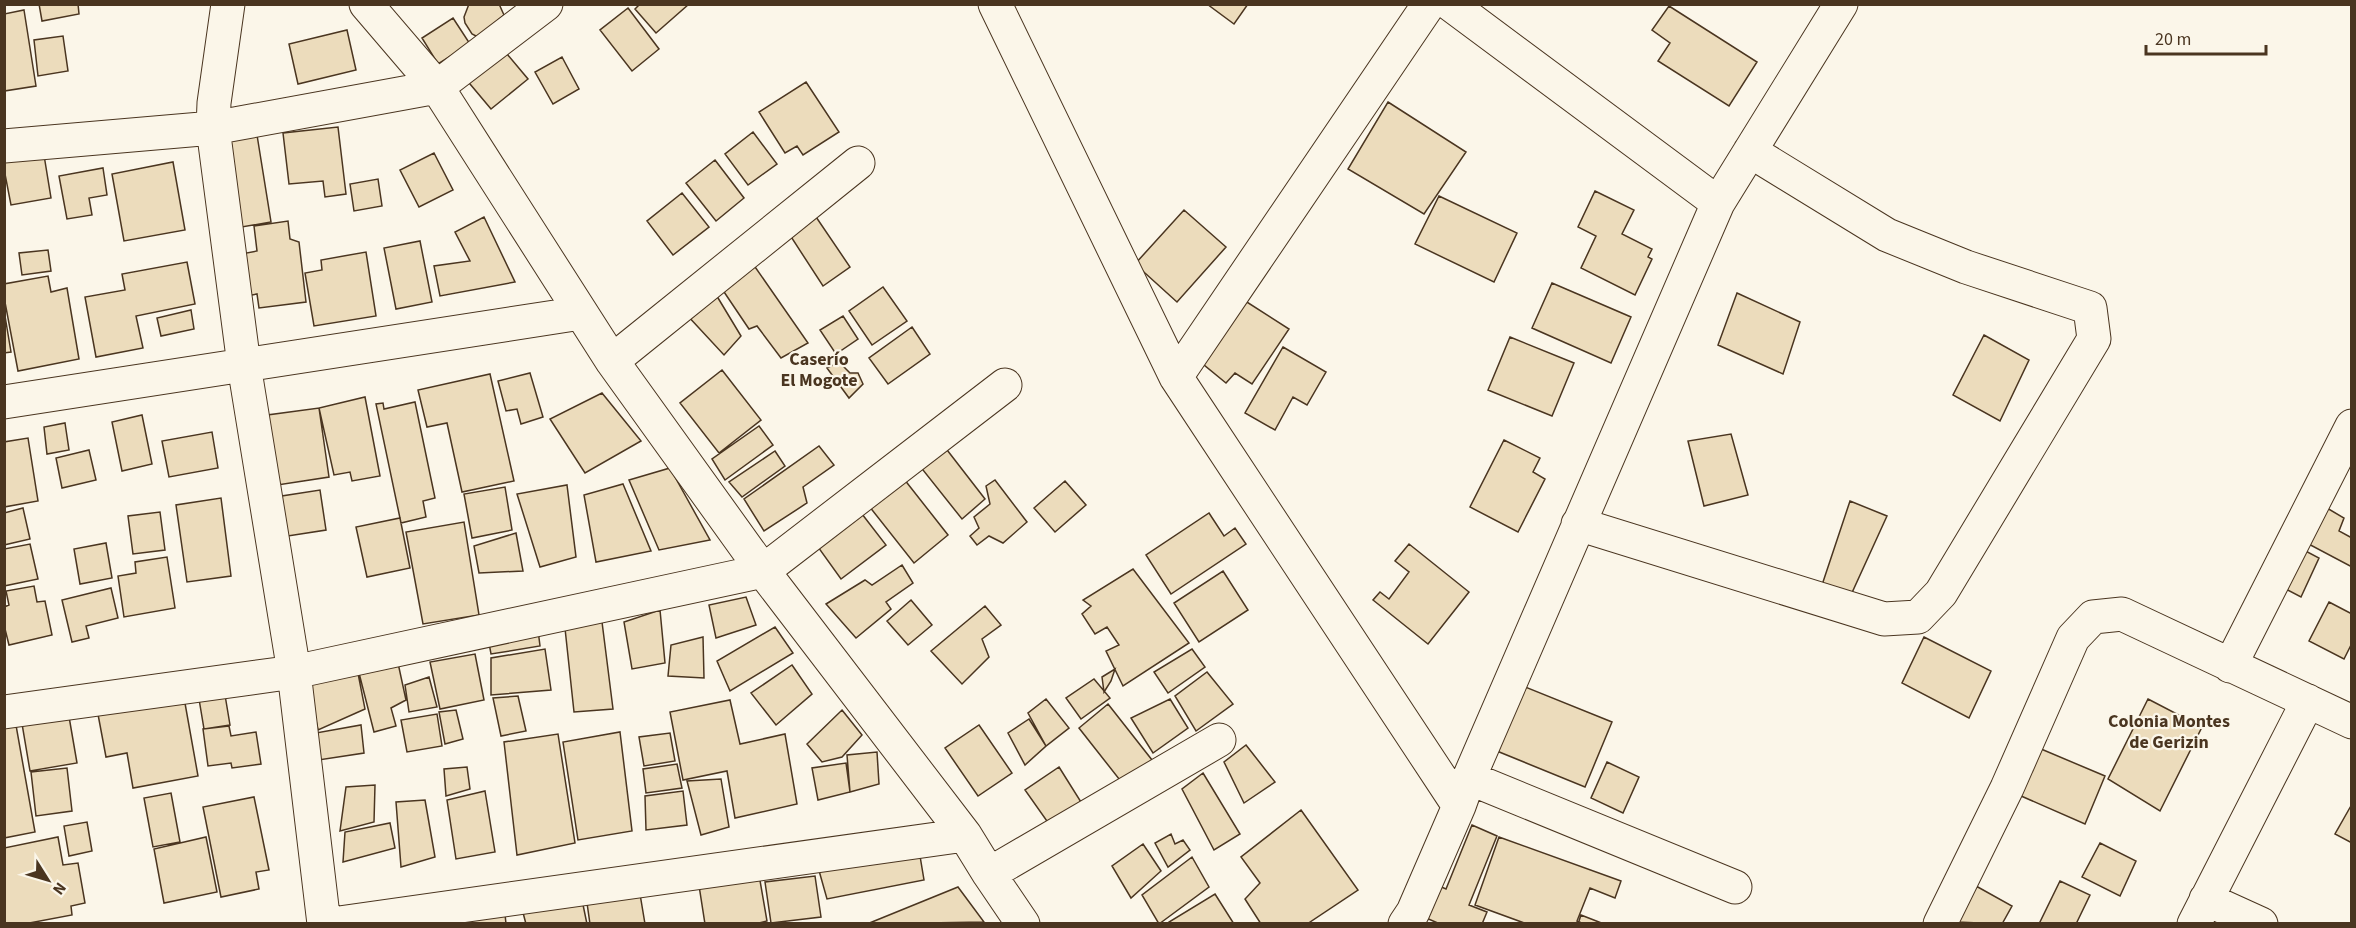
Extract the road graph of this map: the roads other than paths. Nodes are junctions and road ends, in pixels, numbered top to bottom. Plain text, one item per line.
1 (228, 4) edge
2 (366, 4) edge
3 (546, 4) edge
4 (995, 4) edge
5 (1429, 4) edge
6 (1450, 4) edge
7 (1841, 4) edge
8 (436, 87) junction
9 (213, 128) junction
10 (4, 146) edge
11 (1750, 152) junction
12 (858, 164) dead end
13 (1718, 202) junction
14 (581, 313) junction
15 (612, 361) junction
16 (244, 365) junction
17 (1176, 377) junction
18 (1005, 385) dead end
19 (4, 402) edge
20 (2352, 426) edge
21 (1578, 524) junction
22 (763, 571) junction
23 (2230, 666) junction
24 (294, 672) junction
25 (2308, 701) junction
26 (4, 712) edge
27 (2352, 722) edge
28 (1219, 740) dead end
29 (1464, 792) junction
30 (965, 835) junction
31 (989, 874) junction
32 (1735, 887) dead end
33 (2200, 911) edge
34 (324, 924) edge
35 (332, 924) edge
36 (1023, 924) edge
37 (1405, 924) edge
38 (1940, 924) edge
39 (2261, 924) edge

1 - 9 street
2 - 8 street
3 - 8 street
4 - 17 street
5 - 17 street
6 - 13 street
7 - 11 street
8 - 9 street
8 - 14 street
9 - 10 street
9 - 16 street
11 - 13 street
11 - 21 street
12 - 15 street
13 - 21 street
14 - 15 street
14 - 16 street
15 - 22 street
16 - 19 street
16 - 24 street
17 - 29 street
18 - 22 street
20 - 23 street
21 - 29 street
22 - 24 street
22 - 30 street
23 - 25 street
23 - 38 street
24 - 26 street
24 - 34 street
25 - 27 street
25 - 33 street
28 - 31 street
29 - 32 street
29 - 37 street
30 - 31 street
30 - 35 street
31 - 36 street
33 - 39 street

